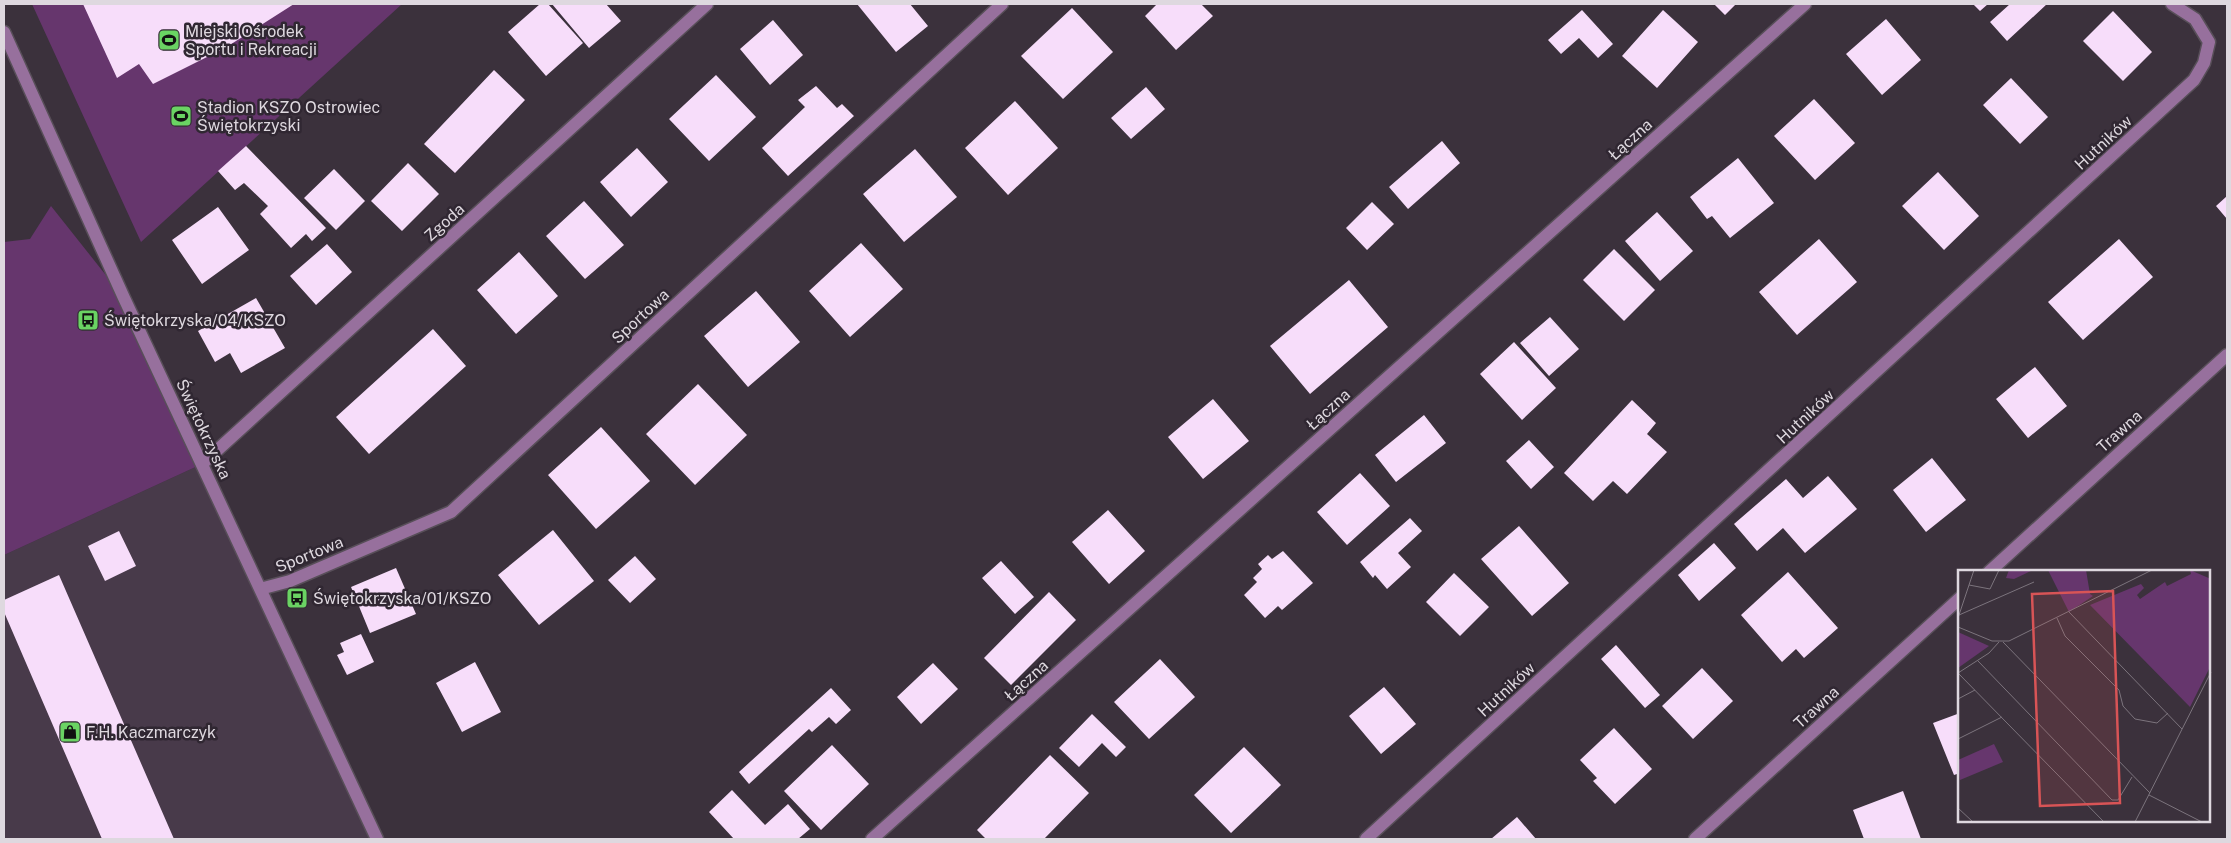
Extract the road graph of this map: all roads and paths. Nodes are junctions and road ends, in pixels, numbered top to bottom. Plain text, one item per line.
1 (707, 4) edge
2 (1002, 4) edge
3 (1805, 4) edge
4 (2172, 4) edge
5 (4, 32) edge
6 (2227, 355) edge
7 (202, 464) junction
8 (1991, 570) edge
9 (260, 589) junction
10 (1958, 600) edge
11 (377, 839) edge
12 (872, 839) edge
13 (1366, 839) edge
14 (1695, 839) edge

1 - 7 street, Zgoda
2 - 9 street, Sportowa
3 - 12 street, Łączna
4 - 13 street, Hutników
5 - 7 street, Świętokrzyska
6 - 8 street, Trawna
7 - 9 street, Świętokrzyska
9 - 11 street, Świętokrzyska
10 - 14 street, Trawna

